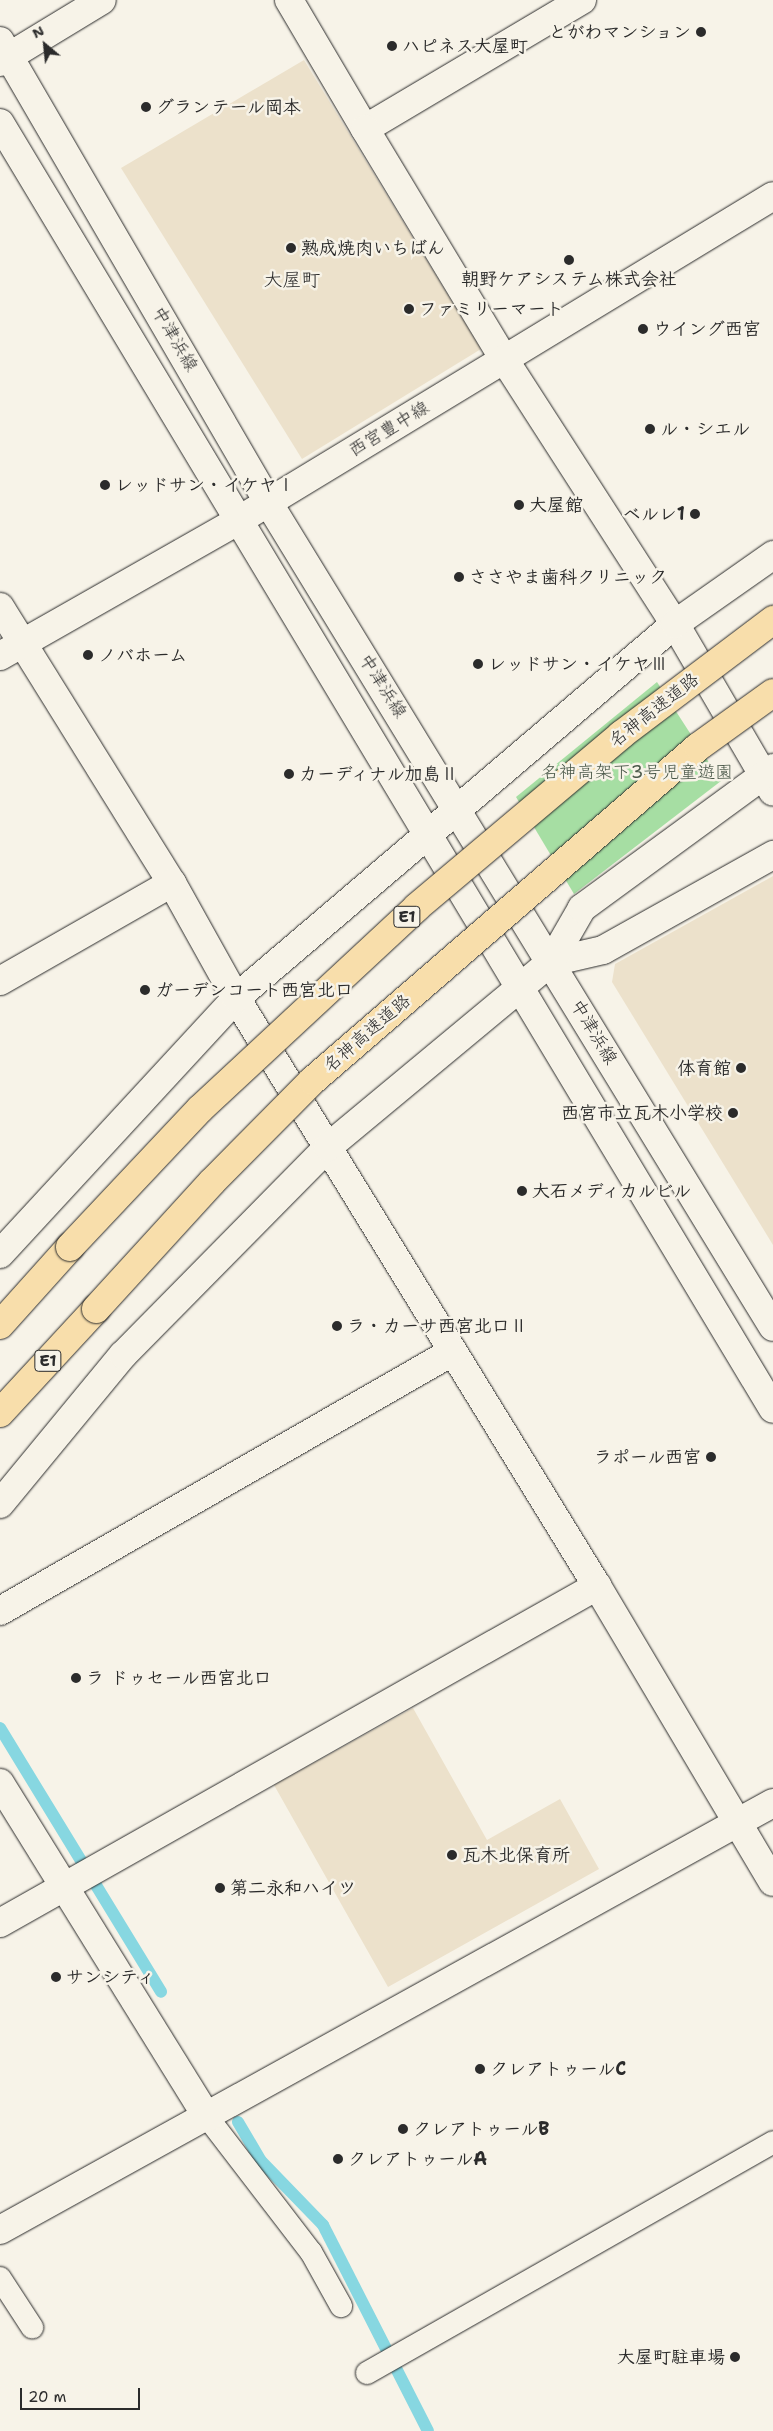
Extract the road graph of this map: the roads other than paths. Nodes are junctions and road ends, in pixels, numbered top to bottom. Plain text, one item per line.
1 (102, 0) edge
2 (289, 0) edge
3 (582, 0) edge
4 (3, 53) edge
5 (0, 123) edge
6 (365, 129) junction
7 (773, 196) edge
8 (504, 359) junction
9 (268, 502) junction
10 (241, 519) junction
11 (773, 555) edge
12 (0, 607) edge
13 (773, 620) edge
14 (675, 624) junction
15 (11, 649) edge
16 (773, 693) edge
17 (770, 779) edge
18 (459, 808) junction
19 (426, 836) junction
20 (773, 855) edge
21 (172, 883) junction
22 (551, 962) junction
23 (0, 981) edge
24 (519, 990) junction
25 (236, 998) junction
26 (328, 1147) junction
27 (0, 1254) edge
28 (0, 1325) edge
29 (773, 1327) edge
30 (452, 1352) junction
31 (773, 1409) edge
32 (0, 1413) edge
33 (0, 1504) edge
34 (597, 1586) junction
35 (0, 1611) edge
36 (0, 1783) edge
37 (773, 1803) edge
38 (737, 1824) junction
39 (81, 1878) junction
40 (773, 1882) edge
41 (0, 1923) edge
42 (208, 2118) junction
43 (773, 2142) edge
44 (0, 2230) edge
45 (0, 2278) edge
46 (341, 2306) dead end
47 (32, 2327) dead end
48 (367, 2373) dead end

1 - 4 street
2 - 6 street
3 - 6 street
4 - 9 street, 中津浜線
5 - 10 street, 中津浜線
6 - 8 street
7 - 8 street, 西宮豊中線
8 - 9 street, 西宮豊中線
8 - 14 street
9 - 10 street, 西宮豊中線
9 - 18 street, 中津浜線
10 - 15 street, 西宮豊中線
10 - 19 street, 中津浜線
11 - 14 street
12 - 15 street
13 - 28 highway, 名神高速道路 / E1, bridge
14 - 17 street
14 - 18 street
15 - 21 street
16 - 32 highway, 名神高速道路 / E1, bridge
17 - 22 street
18 - 19 street
18 - 22 street, 中津浜線
19 - 24 street, 中津浜線
19 - 25 street
20 - 22 street
21 - 23 street
21 - 25 street
22 - 24 street
22 - 29 street, 中津浜線
24 - 26 street
24 - 31 street, 中津浜線
25 - 26 street
25 - 27 street
26 - 30 street
26 - 33 street
30 - 34 street
30 - 35 street
34 - 38 street
34 - 39 street
36 - 39 street
37 - 38 street
38 - 40 street
38 - 42 street
39 - 41 street
39 - 42 street
42 - 44 street
42 - 46 lane
43 - 48 lane
45 - 47 lane

